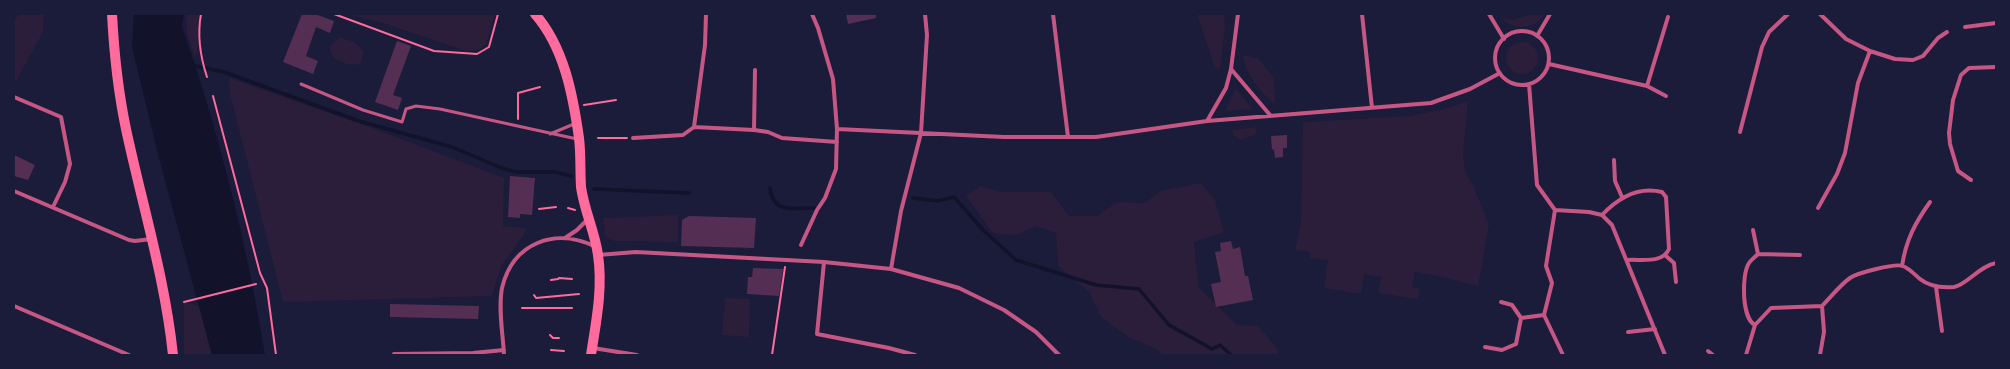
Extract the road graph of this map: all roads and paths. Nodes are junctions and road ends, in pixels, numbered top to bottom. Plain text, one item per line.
1 (112, 14) edge
2 (201, 14) edge
3 (334, 14) edge
4 (498, 14) edge
5 (534, 14) edge
6 (706, 14) edge
7 (812, 14) edge
8 (924, 14) edge
9 (1053, 14) edge
10 (1238, 14) edge
11 (1362, 14) edge
12 (1489, 14) edge
13 (1550, 14) edge
14 (1788, 14) edge
15 (1820, 14) edge
16 (1668, 17) dead end
17 (1996, 23) edge
18 (1965, 27) dead end
19 (1947, 32) dead end
20 (1537, 36) junction
21 (1504, 39) junction
22 (1870, 51) junction
23 (1549, 64) junction
24 (1996, 67) edge
25 (1231, 69) junction
26 (755, 70) dead end
27 (1500, 73) junction
28 (207, 77) dead end
29 (301, 84) dead end
30 (1529, 84) junction
31 (1647, 86) junction
32 (540, 87) dead end
33 (213, 96) dead end
34 (1666, 96) dead end
35 (14, 97) edge
36 (616, 100) dead end
37 (573, 106) junction
38 (1372, 108) junction
39 (1270, 115) junction
40 (1207, 121) junction
41 (576, 123) junction
42 (518, 127) junction
43 (694, 127) junction
44 (754, 130) junction
45 (837, 130) junction
46 (1740, 132) dead end
47 (921, 133) junction
48 (550, 134) junction
49 (1068, 137) junction
50 (598, 138) dead end
51 (632, 138) joint
52 (579, 139) junction
53 (837, 142) junction
54 (1614, 160) dead end
55 (1971, 180) dead end
56 (14, 191) edge
57 (1622, 197) junction
58 (1930, 202) dead end
59 (53, 207) junction
60 (556, 207) dead end
61 (568, 208) dead end
62 (1818, 208) dead end
63 (539, 209) dead end
64 (1555, 210) junction
65 (578, 212) dead end
66 (1602, 215) junction
67 (588, 218) junction
68 (1753, 230) dead end
69 (565, 238) junction
70 (151, 239) junction
71 (801, 245) dead end
72 (597, 251) junction
73 (1758, 254) junction
74 (1666, 256) junction
75 (1800, 256) dead end
76 (1627, 260) junction
77 (790, 261) junction
78 (824, 262) junction
79 (1996, 263) edge
80 (1902, 266) junction
81 (891, 269) junction
82 (572, 279) dead end
83 (551, 280) dead end
84 (1676, 282) dead end
85 (256, 284) dead end
86 (1936, 287) junction
87 (579, 294) dead end
88 (534, 296) dead end
89 (184, 302) dead end
90 (1501, 302) dead end
91 (14, 306) edge
92 (1822, 306) junction
93 (522, 308) dead end
94 (572, 308) dead end
95 (1544, 315) junction
96 (1521, 318) junction
97 (1755, 325) junction
98 (1655, 329) junction
99 (1942, 330) dead end
100 (1628, 332) dead end
101 (550, 334) dead end
102 (559, 338) dead end
103 (1485, 347) dead end
104 (117, 350) junction
105 (551, 350) dead end
106 (564, 351) dead end
107 (1708, 351) dead end
108 (592, 352) edge
109 (504, 353) edge
110 (394, 354) dead end
111 (115, 355) edge
112 (129, 355) edge
113 (173, 355) edge
114 (276, 355) edge
115 (637, 355) edge
116 (772, 355) edge
117 (915, 355) edge
118 (1059, 355) edge
119 (1563, 355) edge
120 (1665, 355) edge
121 (1712, 355) edge
122 (1746, 355) edge
123 (1820, 355) edge

1 - 70 highway
2 - 28 path
3 - 4 path
5 - 37 highway
6 - 43 street
7 - 45 street
8 - 47 street
9 - 49 street
10 - 25 street
11 - 38 street
12 - 21 street
13 - 20 street
14 - 46 street
15 - 22 street
16 - 31 street
17 - 18 street
19 - 22 street
20 - 21 street
20 - 23 street
21 - 27 street
22 - 62 street
23 - 30 street
23 - 31 street
24 - 55 street
25 - 39 street
25 - 40 street
26 - 44 street
27 - 30 street
27 - 38 street
29 - 42 lane
30 - 64 street
31 - 34 street
32 - 42 path
33 - 114 path
35 - 59 street
36 - 37 path
37 - 41 highway
38 - 39 street
39 - 40 street
40 - 49 street
41 - 48 lane
41 - 52 highway
42 - 48 lane
43 - 44 street
43 - 51 street
44 - 53 street
45 - 47 street
45 - 53 street
47 - 49 street
47 - 81 street
48 - 52 lane
50 - 51 path
52 - 67 highway
53 - 71 street
54 - 57 street
56 - 59 street
57 - 66 street
57 - 74 street
58 - 80 street
59 - 70 street
60 - 63 path
61 - 65 path
64 - 66 street
64 - 95 street
66 - 76 street
67 - 69 street
67 - 72 highway
68 - 73 street
69 - 72 street
69 - 109 street
70 - 113 highway
72 - 77 street
72 - 108 highway
73 - 75 street
73 - 97 street
74 - 76 street
74 - 84 street
76 - 98 street
77 - 78 street
77 - 116 path
78 - 81 street
78 - 117 street
79 - 86 street
80 - 86 street
80 - 92 street
81 - 118 street
82 - 83 path
85 - 89 path
86 - 99 street
87 - 88 path
90 - 96 street
91 - 104 street
92 - 97 street
92 - 123 street
93 - 94 path
95 - 96 street
95 - 119 street
96 - 103 street
97 - 122 street
98 - 100 street
98 - 120 street
101 - 102 path
104 - 111 street
104 - 112 street
105 - 106 path
107 - 121 street
108 - 115 street
109 - 110 street

